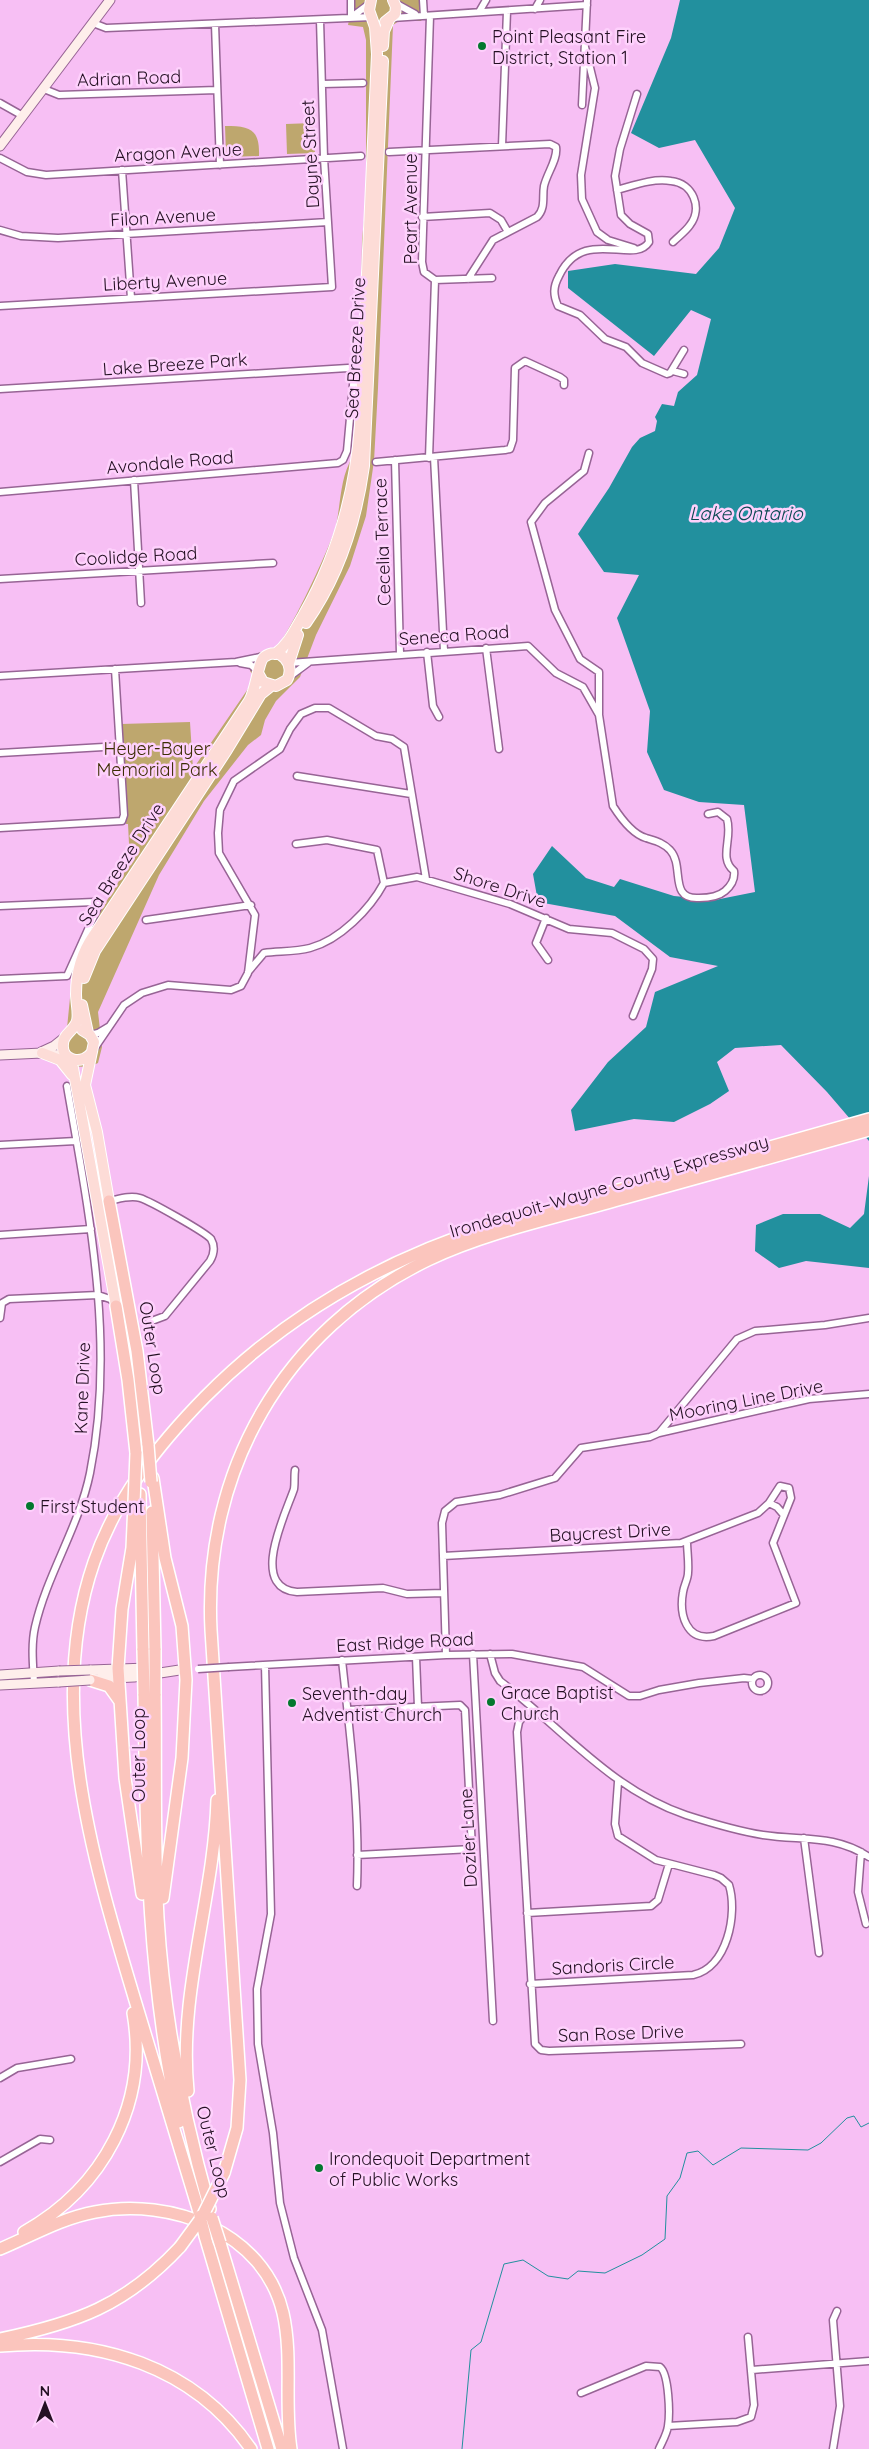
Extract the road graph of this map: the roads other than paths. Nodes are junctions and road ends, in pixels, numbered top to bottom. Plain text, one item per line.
1 (110, 0) edge
2 (351, 0) edge
3 (423, 0) edge
4 (486, 0) edge
5 (540, 0) edge
6 (370, 2) edge
7 (394, 2) edge
8 (587, 2) edge
9 (535, 9) junction
10 (507, 10) junction
11 (479, 12) junction
12 (416, 15) junction
13 (427, 16) junction
14 (351, 17) junction
15 (372, 18) junction
16 (391, 19) junction
17 (320, 20) junction
18 (93, 23) junction
19 (215, 24) junction
20 (585, 47) junction
21 (363, 83) dead end
22 (322, 84) junction
23 (44, 89) junction
24 (217, 90) junction
25 (637, 94) dead end
26 (0, 103) edge
27 (582, 105) dead end
28 (23, 116) junction
29 (0, 146) edge
30 (502, 146) junction
31 (390, 152) dead end
32 (424, 152) junction
33 (361, 156) dead end
34 (0, 158) edge
35 (324, 158) junction
36 (220, 164) junction
37 (122, 170) junction
38 (618, 190) junction
39 (422, 217) junction
40 (328, 222) junction
41 (0, 230) edge
42 (508, 232) junction
43 (127, 234) junction
44 (673, 242) dead end
45 (634, 248) junction
46 (492, 278) dead end
47 (468, 279) junction
48 (435, 280) junction
49 (332, 287) joint
50 (131, 298) junction
51 (0, 306) edge
52 (684, 350) dead end
53 (670, 372) junction
54 (684, 374) dead end
55 (564, 385) dead end
56 (0, 390) edge
57 (589, 453) dead end
58 (432, 457) junction
59 (343, 460) joint
60 (394, 460) junction
61 (376, 462) dead end
62 (134, 480) junction
63 (0, 492) edge
64 (273, 563) dead end
65 (139, 571) junction
66 (0, 579) edge
67 (141, 603) dead end
68 (486, 648) junction
69 (444, 651) junction
70 (427, 652) junction
71 (400, 654) junction
72 (270, 655) junction
73 (236, 662) junction
74 (309, 662) junction
75 (289, 663) junction
76 (116, 669) junction
77 (258, 672) junction
78 (0, 676) edge
79 (289, 677) junction
80 (272, 686) junction
81 (599, 715) junction
82 (438, 717) dead end
83 (120, 746) junction
84 (499, 749) dead end
85 (0, 753) edge
86 (296, 776) dead end
87 (410, 794) junction
88 (708, 814) dead end
89 (0, 828) edge
90 (296, 844) dead end
91 (426, 879) junction
92 (384, 883) junction
93 (251, 905) junction
94 (0, 906) edge
95 (546, 918) junction
96 (146, 920) dead end
97 (548, 960) dead end
98 (248, 973) junction
99 (0, 979) edge
100 (633, 1016) dead end
101 (114, 1021) junction
102 (89, 1034) junction
103 (67, 1035) junction
104 (93, 1051) junction
105 (38, 1053) junction
106 (0, 1055) edge
107 (68, 1057) junction
108 (72, 1086) junction
109 (869, 1119) edge
110 (869, 1130) edge
111 (76, 1141) junction
112 (0, 1145) edge
113 (795, 1145) junction
114 (109, 1201) junction
115 (92, 1229) junction
116 (0, 1235) edge
117 (111, 1280) junction
118 (98, 1295) junction
119 (116, 1306) junction
120 (0, 1318) edge
121 (869, 1318) edge
122 (149, 1322) dead end
123 (869, 1394) edge
124 (659, 1433) junction
125 (294, 1470) dead end
126 (152, 1480) junction
127 (137, 1499) junction
128 (769, 1503) junction
129 (783, 1514) junction
130 (687, 1541) junction
131 (443, 1556) junction
132 (444, 1592) junction
133 (149, 1650) junction
134 (473, 1654) junction
135 (490, 1654) junction
136 (446, 1655) junction
137 (416, 1656) junction
138 (342, 1660) junction
139 (265, 1665) junction
140 (186, 1669) junction
141 (34, 1672) junction
142 (119, 1673) junction
143 (0, 1675) edge
144 (90, 1675) junction
145 (752, 1679) dead end
146 (34, 1683) junction
147 (0, 1685) edge
148 (150, 1694) junction
149 (120, 1706) junction
150 (418, 1707) junction
151 (531, 1707) junction
152 (347, 1710) junction
153 (219, 1726) junction
154 (618, 1782) junction
155 (804, 1838) junction
156 (861, 1852) junction
157 (357, 1855) junction
158 (869, 1857) edge
159 (669, 1864) junction
160 (357, 1886) dead end
161 (527, 1913) junction
162 (866, 1924) dead end
163 (114, 1929) junction
164 (160, 1947) junction
165 (819, 1953) dead end
166 (154, 1973) junction
167 (530, 1984) junction
168 (493, 2021) dead end
169 (741, 2044) dead end
170 (71, 2059) dead end
171 (0, 2078) edge
172 (50, 2140) dead end
173 (0, 2162) edge
174 (202, 2182) junction
175 (199, 2212) junction
176 (0, 2245) edge
177 (0, 2249) edge
178 (837, 2311) dead end
179 (748, 2337) dead end
180 (0, 2339) edge
181 (0, 2346) edge
182 (869, 2361) edge
183 (837, 2363) junction
184 (752, 2370) junction
185 (581, 2392) dead end
186 (668, 2426) junction
187 (251, 2449) edge
188 (268, 2449) edge
189 (282, 2449) edge
190 (291, 2449) edge
191 (342, 2449) edge
192 (659, 2449) edge
193 (834, 2449) edge

1 - 18 main road
2 - 14 street
3 - 13 street, Peart Avenue
4 - 11 street
5 - 9 street
6 - 14 street
6 - 15 main road, Sea Breeze Drive
7 - 12 street
7 - 16 main road, Sea Breeze Drive
8 - 9 street
8 - 20 street
9 - 10 street
10 - 11 street
10 - 30 street
11 - 13 street
12 - 13 street
12 - 16 street
13 - 32 street, Peart Avenue
14 - 15 street
14 - 17 street
15 - 16 main road
15 - 72 main road, Sea Breeze Drive
16 - 75 main road, Sea Breeze Drive
17 - 19 street
17 - 22 street, Dayne Street
18 - 19 street
18 - 23 main road
19 - 24 street
20 - 27 street
20 - 45 street
21 - 22 street
22 - 35 street, Dayne Street
23 - 24 street, Adrian Road
23 - 28 main road
24 - 36 street
25 - 38 street
26 - 28 street
28 - 29 main road
30 - 32 street
30 - 42 street
31 - 32 street
32 - 39 street, Peart Avenue
33 - 35 street, Aragon Avenue
34 - 37 street, Aragon Avenue
35 - 36 street, Aragon Avenue
35 - 40 street, Dayne Street
36 - 37 street, Aragon Avenue
37 - 43 street
38 - 44 street
38 - 45 street
39 - 42 street
39 - 48 street, Peart Avenue
40 - 43 street, Filon Avenue
40 - 49 street, Dayne Street
41 - 43 street, Filon Avenue
42 - 47 street
43 - 50 street
45 - 53 street
46 - 47 street
47 - 48 street
48 - 58 street, Peart Avenue
49 - 50 street, Liberty Avenue
50 - 51 street, Liberty Avenue
52 - 53 street
53 - 54 street
55 - 58 street
56 - 59 street, Lake Breeze Park
57 - 81 street
58 - 60 street
58 - 69 street, Peart Avenue
59 - 62 street, Avondale Road
60 - 61 street
60 - 71 street, Cecelia Terrace
62 - 63 street, Avondale Road
62 - 65 street
64 - 65 street, Coolidge Road
65 - 66 street, Coolidge Road
65 - 67 street
68 - 69 street, Seneca Road
68 - 81 street, Seneca Road
68 - 84 street
69 - 70 street, Seneca Road
70 - 71 street, Seneca Road
70 - 82 street
71 - 74 street, Seneca Road
72 - 73 street
72 - 75 main road
72 - 77 main road
73 - 76 street
73 - 77 street
74 - 75 street, Seneca Road
74 - 79 street
75 - 79 main road
76 - 78 street
76 - 83 street
77 - 80 main road
77 - 103 main road, Sea Breeze Drive
79 - 80 main road
80 - 102 main road, Sea Breeze Drive
81 - 88 street, Seneca Road
83 - 85 street
83 - 89 street
86 - 87 street
87 - 91 street
87 - 93 street
90 - 92 street
91 - 92 street, Shore Drive
91 - 95 street, Shore Drive
92 - 98 street
93 - 96 street
93 - 98 street
94 - 99 street
95 - 97 street
95 - 100 street, Shore Drive
98 - 101 street
101 - 102 street
101 - 104 street
102 - 103 main road
102 - 104 main road
103 - 105 main road
103 - 107 main road
104 - 107 main road
104 - 114 main road, Outer Loop
105 - 106 main road
105 - 107 main road
105 - 108 main road
107 - 108 main road, Outer Loop
108 - 111 street, Kane Drive
108 - 117 main road, Outer Loop
109 - 113 highway
110 - 113 highway, Irondequoit–Wayne County Expressway
111 - 112 street
111 - 115 street, Kane Drive
113 - 153 highway, Irondequoit–Wayne County Expressway
113 - 163 highway, Irondequoit–Wayne County Expressway
114 - 122 street
114 - 126 highway, Outer Loop, bridge
115 - 116 street
115 - 118 street, Kane Drive
117 - 118 street
117 - 119 main road, Outer Loop
118 - 119 street
118 - 120 street
118 - 141 street, Kane Drive
119 - 127 highway, Outer Loop, bridge
121 - 124 street
123 - 124 street, Mooring Line Drive
124 - 131 street, Mooring Line Drive
125 - 132 street
126 - 133 highway, Outer Loop
126 - 140 highway
127 - 133 highway, Outer Loop
127 - 142 highway
128 - 129 street
128 - 129 street, Baycrest Drive
128 - 130 street, Baycrest Drive
129 - 130 street
130 - 131 street, Baycrest Drive
131 - 132 street, Mooring Line Drive
132 - 136 street, Mooring Line Drive
133 - 148 highway, Outer Loop, bridge
134 - 135 street, East Ridge Road
134 - 136 street, East Ridge Road
134 - 168 street, Dozier Lane
135 - 145 street, East Ridge Road
135 - 151 street
136 - 137 street, East Ridge Road
137 - 138 street, East Ridge Road
137 - 150 street
138 - 139 street, East Ridge Road
138 - 152 street
139 - 140 street, East Ridge Road, bridge
139 - 191 street
140 - 142 main road, East Ridge Road
140 - 164 highway
141 - 143 main road, East Ridge Road
141 - 144 main road, East Ridge Road, bridge
141 - 146 street, Kane Drive
142 - 144 main road, East Ridge Road
142 - 149 highway
144 - 146 main road, East Ridge Road, bridge
144 - 149 highway
146 - 147 main road, East Ridge Road
148 - 164 highway, Outer Loop
148 - 166 highway, Outer Loop
149 - 166 highway
150 - 152 street
150 - 157 street
151 - 154 street
151 - 161 street, Sandoris Circle
152 - 157 street
153 - 174 highway
153 - 180 highway, bridge
154 - 155 street
154 - 159 street, Sandoris Circle
155 - 156 street
155 - 165 street
156 - 158 street
156 - 162 street
157 - 160 street
159 - 161 street
159 - 167 street, Sandoris Circle
161 - 167 street, Sandoris Circle
163 - 175 highway
163 - 176 highway
164 - 174 highway, Outer Loop
166 - 175 highway, Outer Loop
167 - 169 street, San Rose Drive
170 - 171 street
172 - 173 street
174 - 189 highway, Outer Loop, bridge
175 - 188 highway, Outer Loop, bridge
177 - 190 highway
178 - 183 street
179 - 184 street
181 - 187 highway
182 - 183 street
183 - 184 street
183 - 193 street
184 - 186 street
185 - 186 street
186 - 192 street

